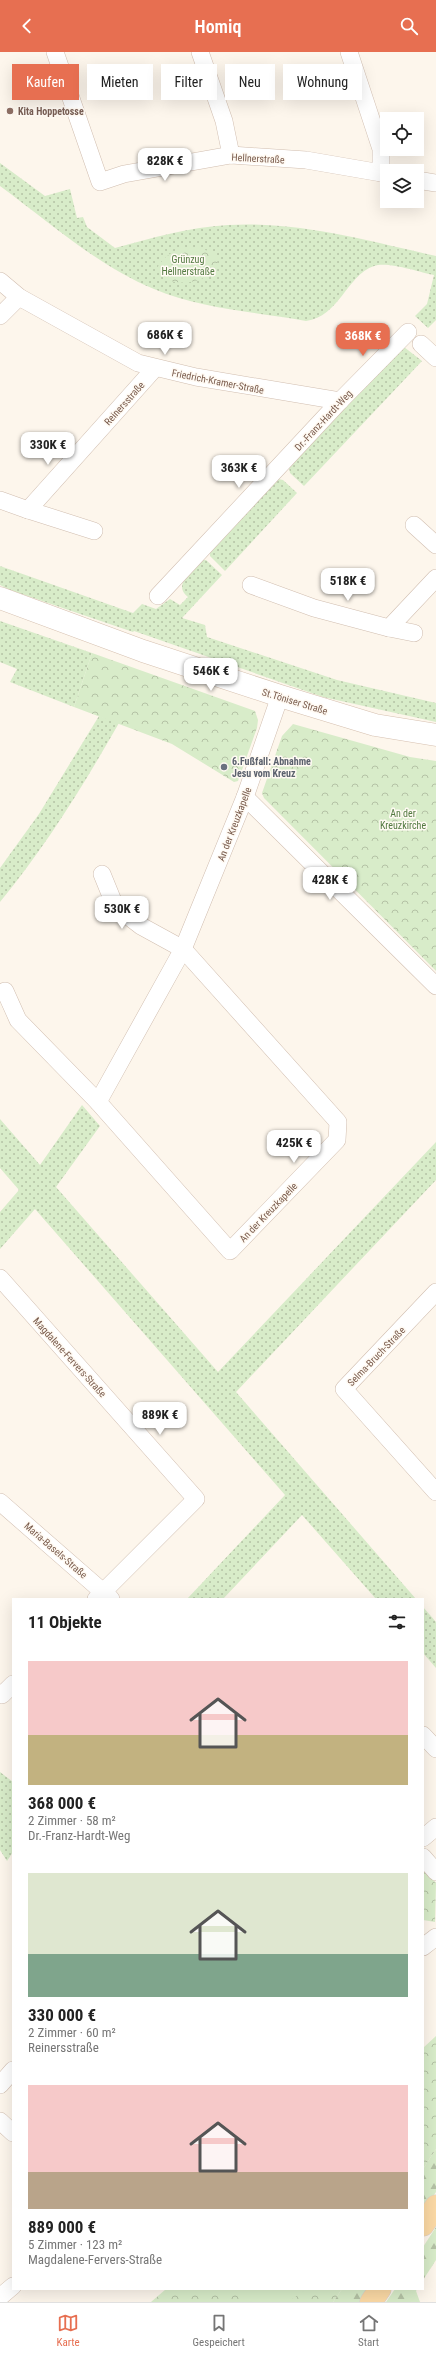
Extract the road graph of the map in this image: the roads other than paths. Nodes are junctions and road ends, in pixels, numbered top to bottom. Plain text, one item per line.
1 (55, 52) edge
2 (200, 52) edge
3 (349, 52) edge
4 (230, 155) junction
5 (383, 164) edge
6 (380, 172) edge
7 (424, 181) edge
8 (436, 183) edge
9 (0, 281) edge
10 (19, 297) junction
11 (0, 316) edge
12 (408, 332) dead end
13 (421, 344) dead end
14 (436, 358) edge
15 (155, 368) junction
16 (340, 401) junction
17 (0, 500) edge
18 (28, 510) junction
19 (414, 525) dead end
20 (94, 531) dead end
21 (436, 545) edge
22 (436, 578) edge
23 (251, 585) dead end
24 (158, 596) dead end
25 (0, 598) edge
26 (389, 628) junction
27 (414, 633) dead end
28 (280, 696) junction
29 (436, 735) edge
30 (245, 797) junction
31 (102, 874) dead end
32 (183, 949) junction
33 (436, 986) edge
34 (5, 991) dead end
35 (98, 1102) junction
36 (0, 1278) edge
37 (436, 1292) edge
38 (436, 1492) edge
39 (0, 1502) edge
40 (104, 1597) edge
41 (12, 1685) edge
42 (0, 1693) edge
43 (424, 1736) edge
44 (436, 1750) edge
45 (436, 1827) edge
46 (424, 1837) edge
47 (424, 1858) edge
48 (436, 1872) edge
49 (12, 2071) edge
50 (0, 2085) edge
51 (0, 2121) edge
52 (12, 2132) edge
53 (436, 2206) edge
54 (424, 2224) edge
55 (12, 2287) edge
56 (379, 2290) edge
57 (0, 2296) edge
58 (371, 2302) edge

1 - 4 street, Hellnerstraße
2 - 4 street
3 - 5 street
4 - 6 street, Hellnerstraße
7 - 8 street
9 - 10 street, Friedrich-Kramer-Straße
10 - 11 street
10 - 15 street, Friedrich-Kramer-Straße
12 - 16 street, Dr.-Franz-Hardt-Weg
13 - 14 street
15 - 16 street, Friedrich-Kramer-Straße
15 - 18 street, Reinersstraße
16 - 24 street, Dr.-Franz-Hardt-Weg
17 - 18 street
18 - 20 street
19 - 21 street
22 - 26 street
23 - 26 street
25 - 28 main road, St.Töniser Straße
26 - 27 street
28 - 29 main road, St.Töniser Straße
28 - 30 street, An der Kreuzkapelle
30 - 32 street, An der Kreuzkapelle
30 - 33 street
31 - 32 street, An der Kreuzkapelle
32 - 35 street, An der Kreuzkapelle
32 - 35 street, An der Kreuzkapelle
34 - 35 street, An der Kreuzkapelle
36 - 40 street, Magdalene-Fervers-Straße
37 - 38 street, Selma-Bruch-Straße
39 - 40 street, Maria-Basels-Straße
41 - 42 street
43 - 44 street
45 - 46 street
47 - 48 street
49 - 50 street
51 - 52 street
53 - 54 main road
55 - 57 street
56 - 58 main road

